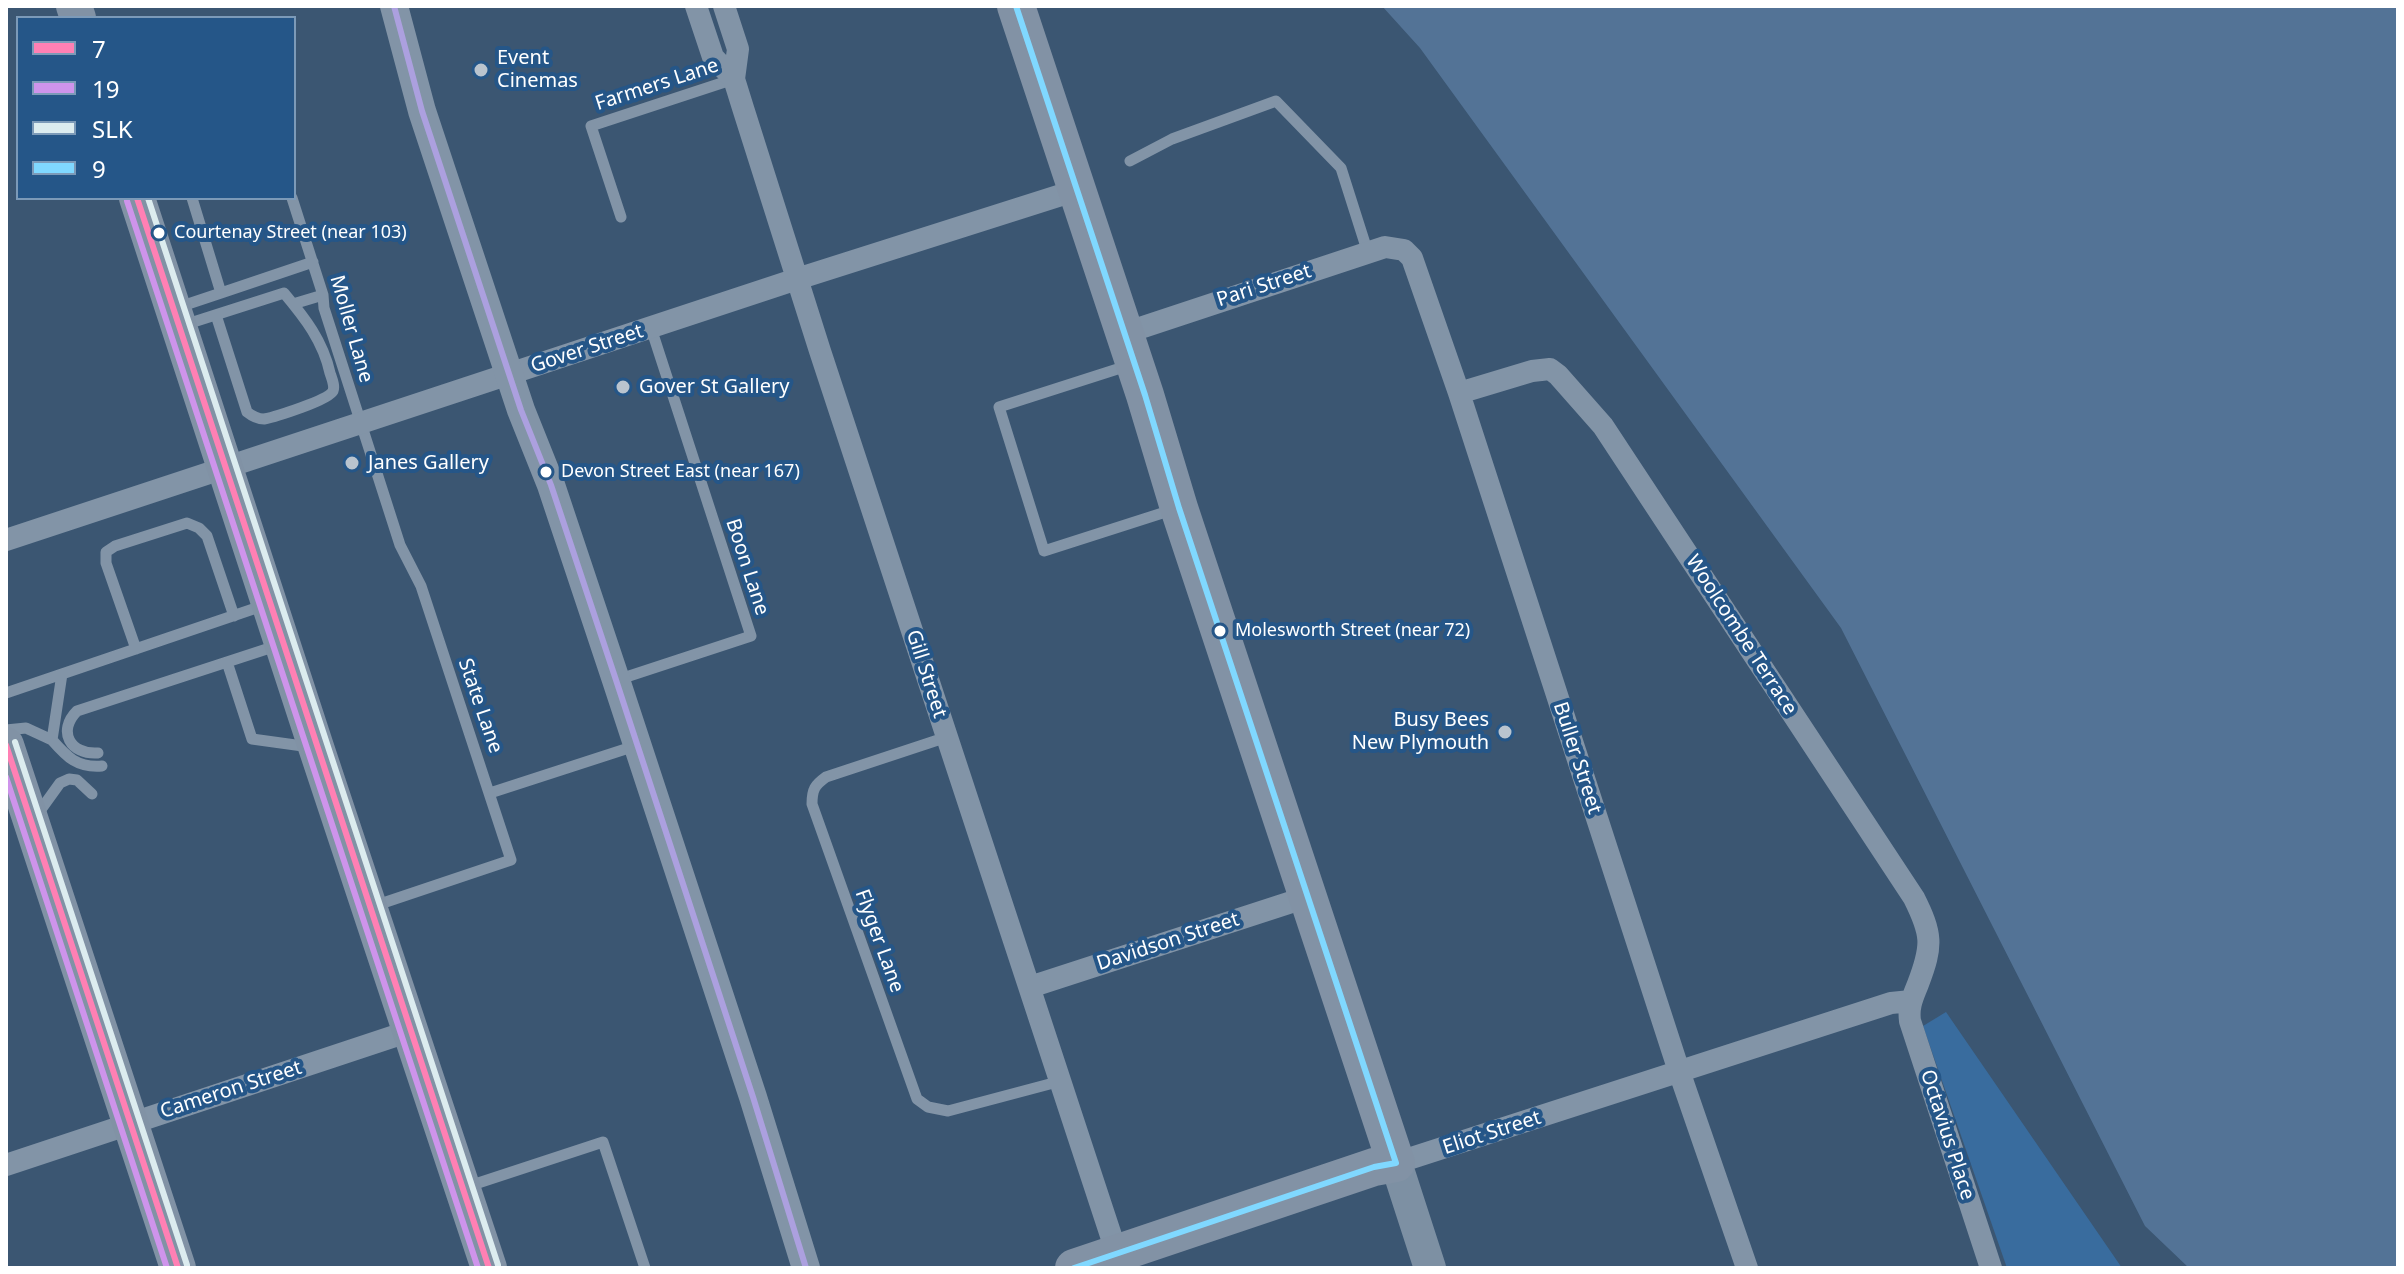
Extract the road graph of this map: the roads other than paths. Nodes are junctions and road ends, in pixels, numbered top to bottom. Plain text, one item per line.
1 (394, 6) edge
2 (696, 6) edge
3 (724, 6) edge
4 (1016, 6) edge
5 (734, 79) junction
6 (1130, 161) dead end
7 (1077, 190) junction
8 (138, 200) edge
9 (193, 200) edge
10 (293, 200) edge
11 (621, 217) dead end
12 (1404, 250) joint
13 (1368, 253) junction
14 (313, 262) junction
15 (797, 279) junction
16 (221, 293) junction
17 (323, 295) junction
18 (293, 304) junction
19 (216, 315) junction
20 (177, 317) junction
21 (651, 328) junction
22 (1130, 348) junction
23 (509, 375) junction
24 (1459, 393) junction
25 (361, 423) junction
26 (224, 468) junction
27 (1179, 508) junction
28 (6, 540) edge
29 (269, 604) junction
30 (234, 616) junction
31 (283, 644) junction
32 (136, 649) junction
33 (227, 662) junction
34 (62, 674) junction
35 (616, 680) junction
36 (6, 693) edge
37 (6, 730) edge
38 (947, 737) junction
39 (52, 740) junction
40 (6, 745) edge
41 (638, 745) junction
42 (316, 747) junction
43 (98, 753) dead end
44 (102, 766) dead end
45 (490, 793) junction
46 (92, 794) dead end
47 (32, 822) junction
48 (1307, 897) junction
49 (369, 908) junction
50 (1030, 987) junction
51 (1911, 1001) junction
52 (410, 1031) junction
53 (1679, 1071) junction
54 (1061, 1081) junction
55 (130, 1124) junction
56 (1396, 1163) junction
57 (6, 1165) edge
58 (462, 1188) junction
59 (1119, 1261) edge
60 (178, 1268) edge
61 (489, 1268) edge
62 (645, 1268) edge
63 (806, 1268) edge
64 (1074, 1268) edge
65 (1430, 1268) edge
66 (1747, 1268) edge
67 (1991, 1268) edge

1 - 23 street
2 - 5 street, Gill Street
3 - 5 street, Gill Street
4 - 7 highway
5 - 11 lane, Farmers Lane
5 - 15 street, Gill Street
6 - 13 lane
7 - 15 street, Gover Street
7 - 22 highway
8 - 20 main road
9 - 16 lane
10 - 14 lane, Moller Lane
12 - 13 street, Pari Street
12 - 24 street, Buller Street
13 - 22 street, Pari Street
14 - 16 lane
14 - 17 lane, Moller Lane
15 - 21 street, Gover Street
15 - 38 street, Gill Street
16 - 20 lane
17 - 18 lane
17 - 25 lane, Moller Lane
18 - 19 lane
18 - 19 lane
19 - 20 lane
20 - 26 main road
21 - 23 street, Gover Street
21 - 35 lane, Boon Lane
22 - 27 highway
22 - 27 lane
23 - 25 street, Gover Street
23 - 35 street
24 - 51 street, Woolcombe Terrace
24 - 53 street, Buller Street
25 - 26 street, Gover Street
25 - 45 lane, State Lane
26 - 28 street, Gover Street
26 - 29 main road
27 - 48 highway
29 - 30 lane
29 - 31 main road
30 - 32 lane
30 - 32 lane
31 - 33 lane
31 - 42 main road
32 - 34 lane
33 - 42 lane
33 - 43 lane
34 - 36 lane
34 - 39 lane
35 - 41 street
37 - 39 lane
38 - 50 street, Gill Street
38 - 54 lane, Flyger Lane
39 - 44 lane
40 - 47 main road
41 - 45 lane
41 - 63 street
42 - 49 main road
45 - 49 lane, State Lane
46 - 47 lane
47 - 55 main road
48 - 50 street, Davidson Street
48 - 56 highway
49 - 52 main road
50 - 54 street, Gill Street
51 - 53 street, Eliot Street
51 - 67 street, Octavius Place
52 - 55 street, Cameron Street
52 - 58 main road
53 - 56 street, Eliot Street
53 - 66 street, Buller Street
54 - 59 street, Gill Street
55 - 57 street, Cameron Street
55 - 60 main road
56 - 59 highway, Eliot Street
56 - 65 main road
58 - 61 main road
58 - 62 lane
59 - 64 highway, Eliot Street

